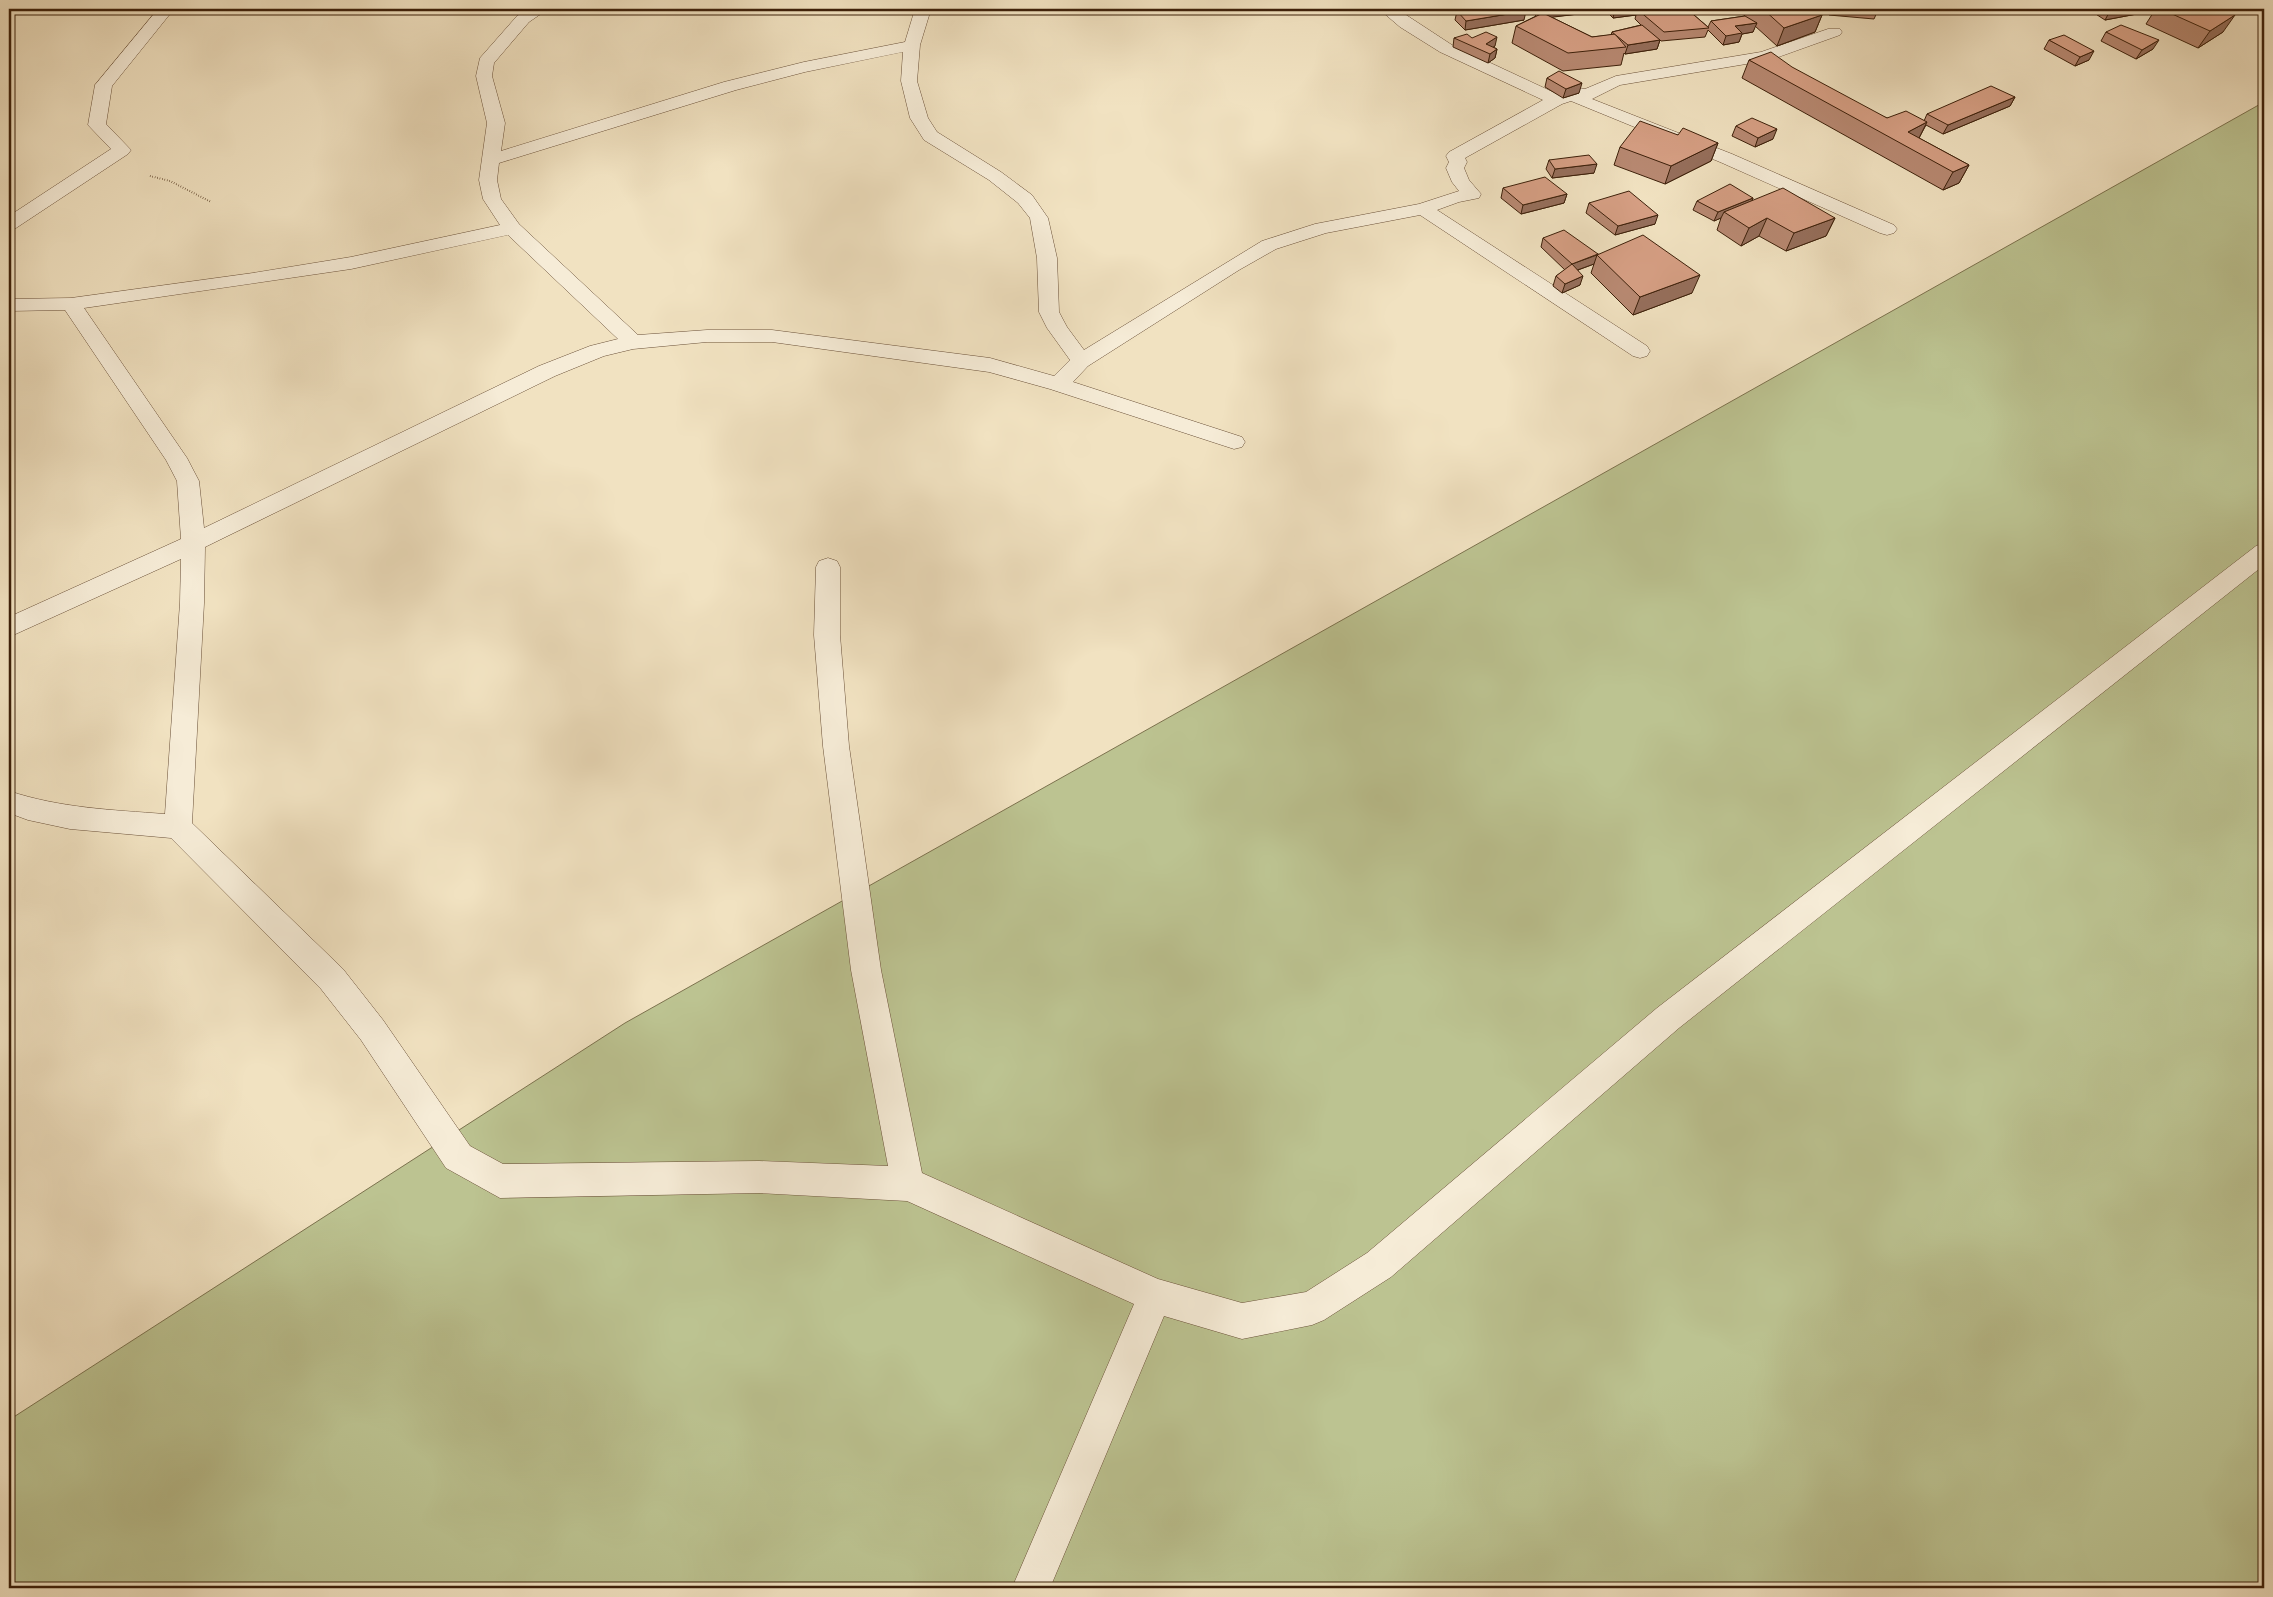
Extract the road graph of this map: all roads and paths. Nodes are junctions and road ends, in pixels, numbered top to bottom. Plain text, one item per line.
1 (166, 9) edge
2 (540, 9) edge
3 (923, 9) edge
4 (1387, 9) edge
5 (1834, 32) dead end
6 (912, 45) junction
7 (1578, 99) junction
8 (1556, 100) junction
9 (491, 160) junction
10 (1423, 209) junction
11 (9, 224) edge
12 (512, 228) junction
13 (1887, 229) dead end
14 (9, 304) edge
15 (72, 304) junction
16 (633, 342) junction
17 (1640, 351) dead end
18 (1081, 361) junction
19 (1058, 384) junction
20 (1234, 442) dead end
21 (193, 543) junction
22 (2264, 552) edge
23 (828, 567) dead end
24 (9, 628) edge
25 (9, 802) edge
26 (178, 828) junction
27 (908, 1184) junction
28 (1155, 1296) junction
29 (1031, 1588) edge

1 - 11 street
2 - 9 street
3 - 6 street
4 - 8 street
5 - 7 street
6 - 9 street
6 - 18 street
7 - 8 street
7 - 13 street
8 - 10 street
9 - 12 street
10 - 17 street
10 - 18 street
12 - 15 street
12 - 16 street
14 - 15 street
15 - 21 street
16 - 19 street
16 - 21 street
18 - 19 street
19 - 20 street
21 - 24 street
21 - 26 street
22 - 28 street
23 - 27 street
25 - 26 street
26 - 27 street
27 - 28 street
28 - 29 street

